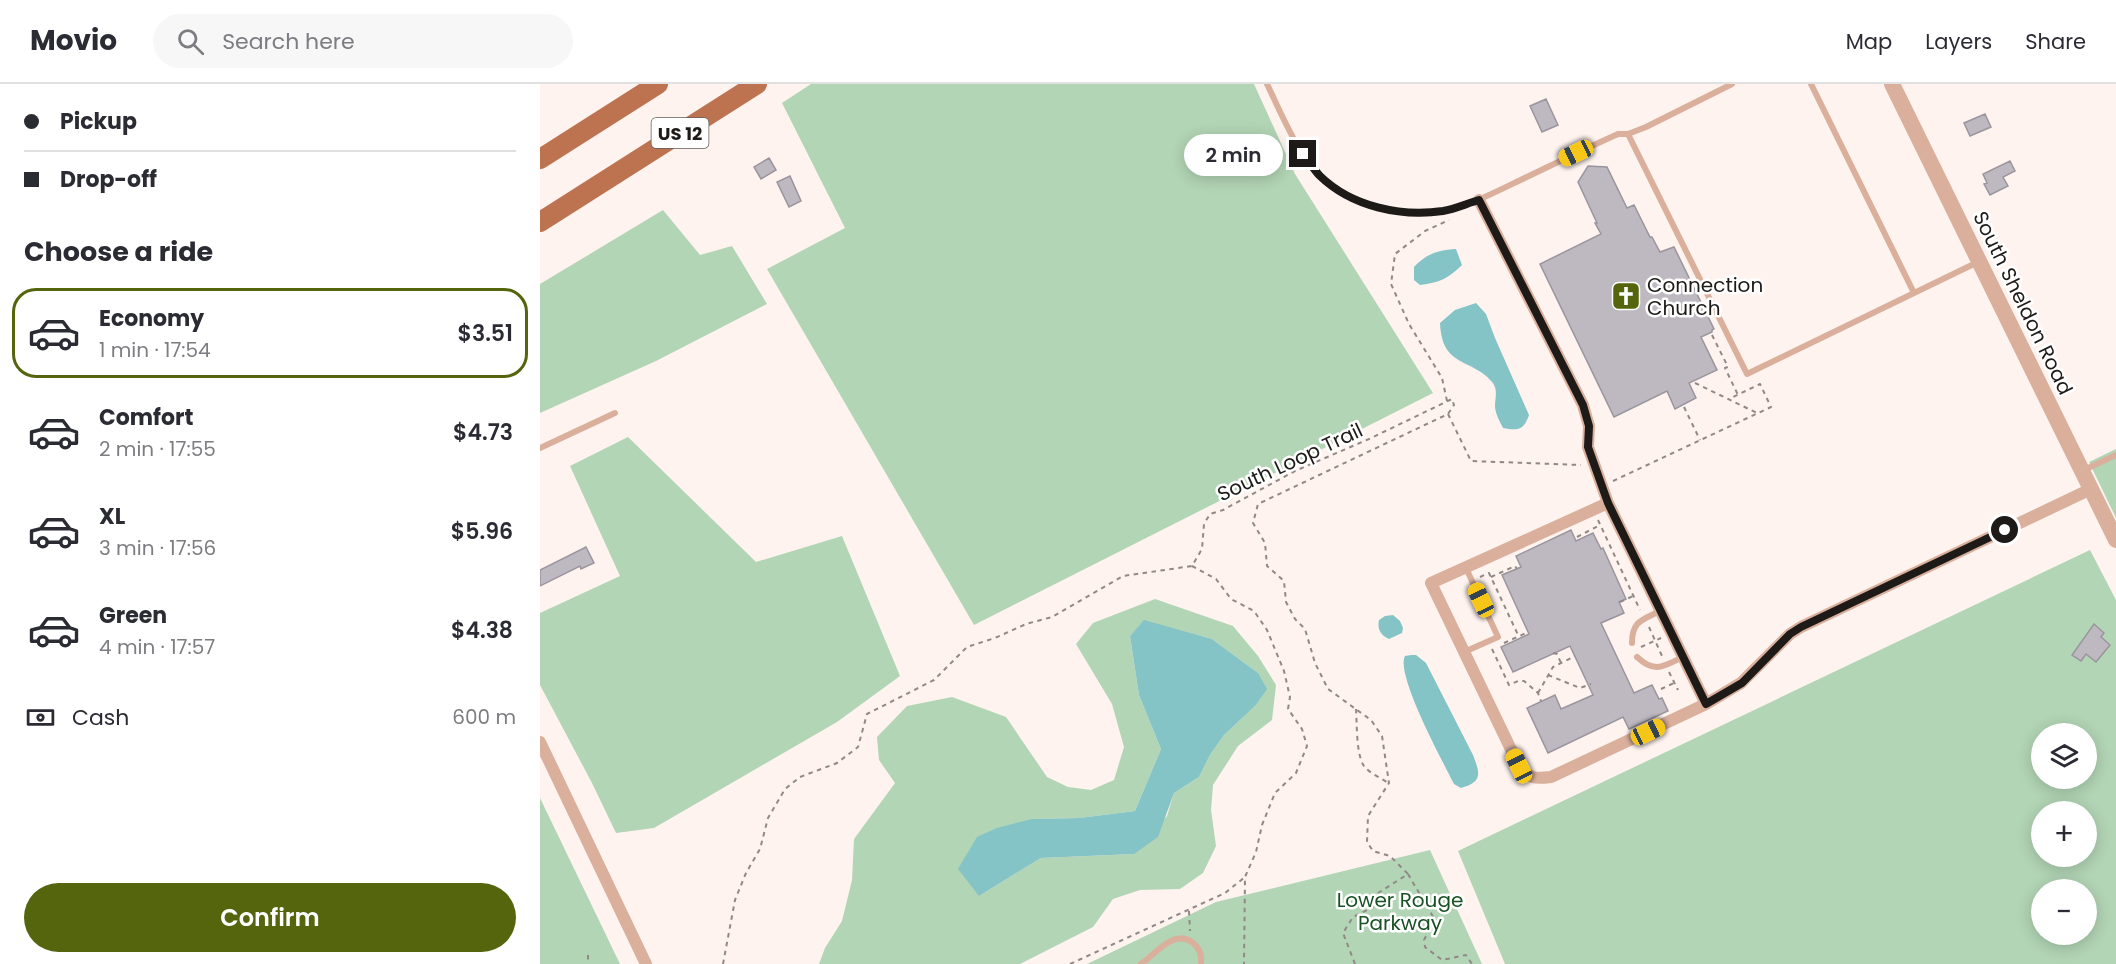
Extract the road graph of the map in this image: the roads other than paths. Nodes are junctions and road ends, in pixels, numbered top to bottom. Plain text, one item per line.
1 (757, 84) edge
2 (1267, 84) edge
3 (1732, 84) edge
4 (1811, 84) edge
5 (1892, 84) edge
6 (651, 86) edge
7 (743, 89) edge
8 (1628, 134) junction
9 (541, 157) edge
10 (1479, 200) junction
11 (540, 222) edge
12 (1979, 262) junction
13 (1914, 293) junction
14 (615, 413) dead end
15 (540, 448) edge
16 (2116, 455) edge
17 (2082, 471) junction
18 (2091, 489) junction
19 (1608, 503) junction
20 (2116, 540) edge
21 (1466, 568) junction
22 (1661, 610) junction
23 (1632, 643) dead end
24 (1463, 652) junction
25 (1637, 657) dead end
26 (1683, 657) junction
27 (1706, 704) junction
28 (540, 742) edge
29 (646, 964) edge
30 (1142, 964) edge
31 (1202, 964) edge

1 - 7 main road, US 12
2 - 10 lane
3 - 8 lane
4 - 13 lane
5 - 12 street, South Sheldon Road
6 - 9 main road, US 12
7 - 11 main road, US 12
8 - 10 lane
8 - 13 lane
10 - 19 street
12 - 13 lane
12 - 17 street, South Sheldon Road
14 - 15 lane
16 - 17 lane
17 - 18 street, South Sheldon Road
18 - 20 street, South Sheldon Road
18 - 27 street
19 - 21 street
19 - 22 street
21 - 24 street
21 - 24 lane
22 - 23 lane
22 - 26 street
24 - 27 street
25 - 26 lane
26 - 27 street
28 - 29 street
30 - 31 lane

